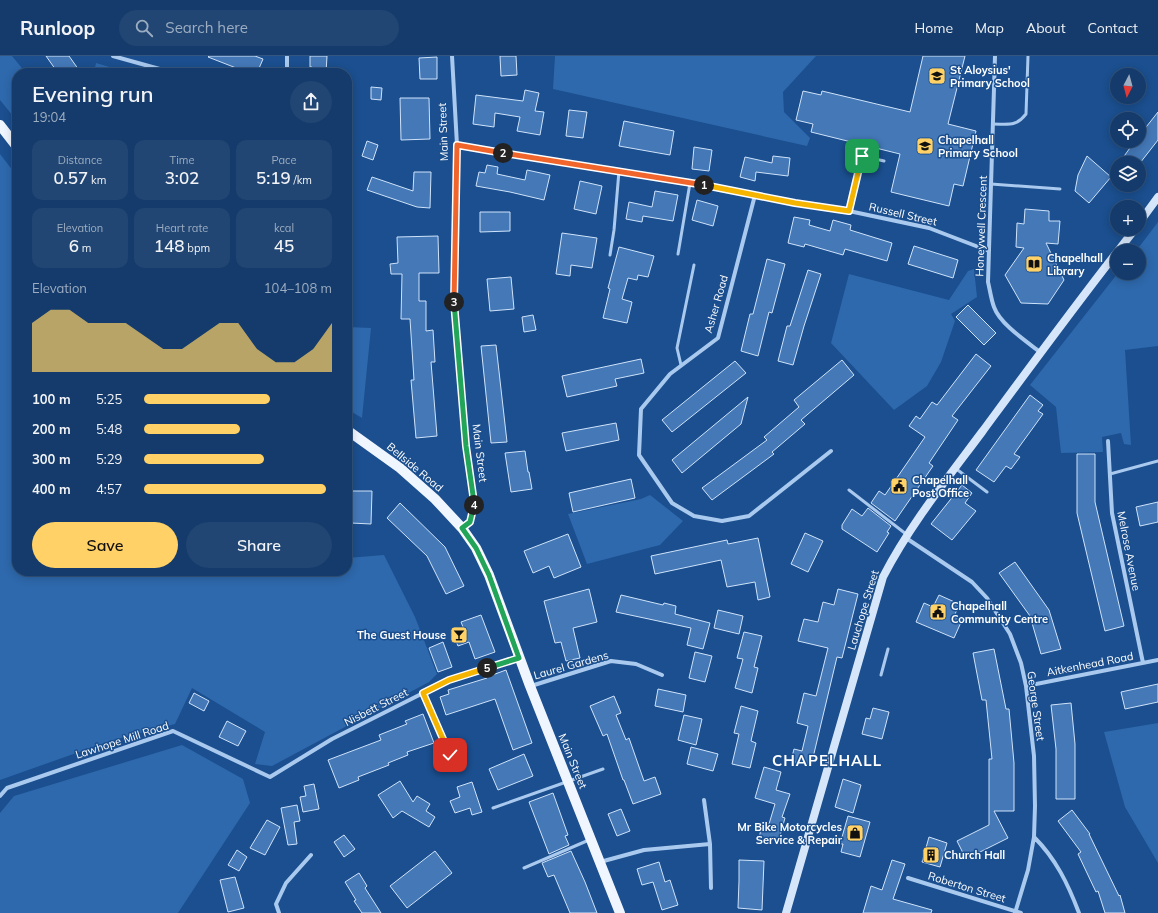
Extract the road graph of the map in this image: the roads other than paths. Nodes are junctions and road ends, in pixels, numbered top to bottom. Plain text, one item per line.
1 (113, 56) edge
2 (287, 56) edge
3 (452, 56) edge
4 (995, 56) edge
5 (1028, 56) edge
6 (149, 68) edge
7 (288, 68) edge
8 (993, 124) junction
9 (0, 125) edge
10 (12, 141) edge
11 (457, 145) junction
12 (884, 161) dead end
13 (620, 172) junction
14 (690, 183) junction
15 (991, 184) junction
16 (1060, 189) dead end
17 (755, 195) junction
18 (1158, 197) edge
19 (849, 211) junction
20 (1146, 213) edge
21 (1129, 236) edge
22 (1123, 244) edge
23 (989, 251) junction
24 (678, 254) dead end
25 (610, 255) dead end
26 (1110, 260) edge
27 (694, 265) dead end
28 (1040, 352) junction
29 (681, 365) junction
30 (352, 434) edge
31 (1108, 441) dead end
32 (831, 451) dead end
33 (1158, 461) edge
34 (955, 468) junction
35 (1110, 474) junction
36 (849, 490) dead end
37 (987, 492) dead end
38 (462, 528) junction
39 (906, 537) junction
40 (888, 649) dead end
41 (519, 658) junction
42 (1158, 660) edge
43 (1143, 663) junction
44 (662, 675) dead end
45 (881, 675) dead end
46 (530, 686) junction
47 (1026, 686) junction
48 (423, 693) junction
49 (456, 768) dead end
50 (602, 769) dead end
51 (270, 777) joint
52 (568, 781) junction
53 (0, 796) edge
54 (704, 800) dead end
55 (493, 808) dead end
56 (1034, 837) junction
57 (590, 839) junction
58 (710, 844) junction
59 (311, 855) dead end
60 (600, 862) junction
61 (524, 868) dead end
62 (908, 878) dead end
63 (711, 888) dead end
64 (1015, 912) edge
65 (279, 913) edge
66 (620, 913) edge
67 (786, 913) edge
68 (1021, 913) edge
69 (1079, 913) edge

1 - 6 street
2 - 7 street
3 - 11 street, Main Street
4 - 8 street, Honeywell Crescent
5 - 8 lane
8 - 15 street, Honeywell Crescent
9 - 10 main road
11 - 13 street, Russell Street
11 - 38 street, Main Street
12 - 19 lane
13 - 14 street, Russell Street
13 - 25 lane
14 - 17 street, Russell Street
14 - 24 lane
15 - 16 lane
15 - 23 street, Honeywell Crescent
17 - 19 street, Russell Street
17 - 29 street, Asher Road
18 - 20 street
19 - 23 street, Russell Street
21 - 22 street, Lauchope Street
23 - 28 street, Honeywell Crescent
26 - 28 street, Lauchope Street
27 - 29 lane
28 - 34 street, Lauchope Street
29 - 32 street, Asher Road
30 - 38 main road, Bellside Road
31 - 35 street, Melrose Avenue
33 - 35 lane
34 - 37 lane
34 - 39 street, Lauchope Street
35 - 43 street, Melrose Avenue
36 - 39 lane
38 - 41 main road, Main Street
39 - 47 street, George Street
39 - 67 street, Lauchope Street
40 - 45 lane
41 - 46 main road, Main Street
41 - 48 street, Nisbett Street
42 - 43 street, Aitkenhead Road
43 - 47 street, Aitkenhead Road
44 - 46 street, Laurel Gardens
46 - 52 main road, Main Street
47 - 56 street, George Street
48 - 49 street
48 - 51 street, Nisbett Street
50 - 52 lane
51 - 53 street, Lawhope Mill Road
52 - 55 lane
52 - 57 main road, Main Street
54 - 58 street
56 - 64 street, George Street
56 - 69 street
57 - 60 main road, Main Street
57 - 61 lane
58 - 60 street
58 - 63 street
59 - 65 street
60 - 66 main road, Main Street
62 - 64 street, Roberton Street
64 - 68 street, Roberton Street

